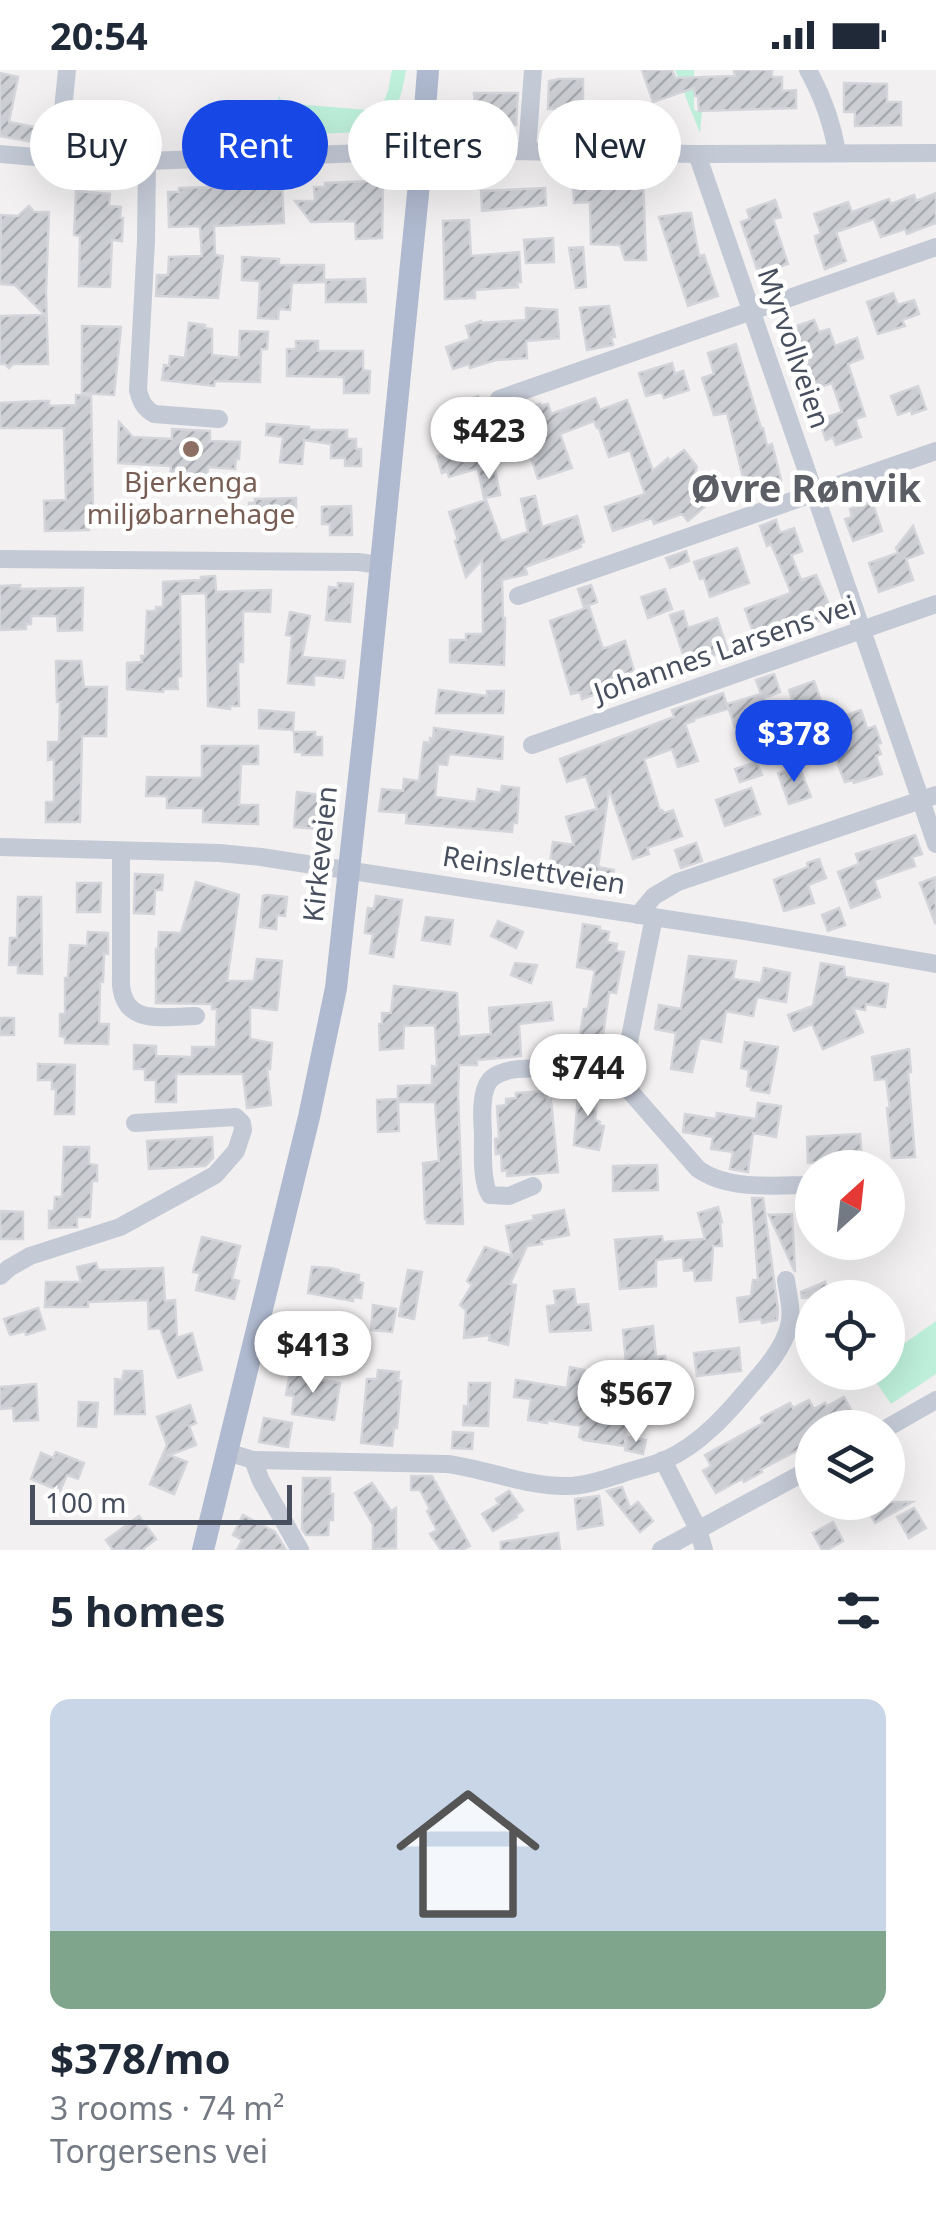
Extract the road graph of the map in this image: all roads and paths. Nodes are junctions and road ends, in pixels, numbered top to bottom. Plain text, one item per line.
1 (67, 70) edge
2 (428, 70) edge
3 (533, 70) edge
4 (808, 70) edge
5 (64, 100) edge
6 (426, 100) edge
7 (518, 152) edge
8 (527, 152) junction
9 (837, 152) junction
10 (0, 154) edge
11 (348, 154) edge
12 (697, 154) junction
13 (936, 154) edge
14 (30, 157) edge
15 (162, 160) edge
16 (147, 190) edge
17 (418, 190) edge
18 (936, 247) edge
19 (752, 311) junction
20 (499, 399) dead end
21 (219, 418) dead end
22 (936, 451) edge
23 (814, 492) junction
24 (0, 559) edge
25 (380, 565) junction
26 (518, 596) dead end
27 (936, 604) edge
28 (861, 630) junction
29 (532, 745) dead end
30 (928, 798) edge
31 (936, 844) edge
32 (0, 847) edge
33 (121, 852) junction
34 (349, 868) junction
35 (646, 916) junction
36 (936, 964) edge
37 (196, 1016) dead end
38 (622, 1076) junction
39 (135, 1123) dead end
40 (795, 1185) edge
41 (533, 1186) dead end
42 (0, 1276) edge
43 (786, 1280) dead end
44 (936, 1400) edge
45 (905, 1418) edge
46 (227, 1452) junction
47 (252, 1460) junction
48 (664, 1460) junction
49 (795, 1477) edge
50 (698, 1529) junction
51 (203, 1550) edge
52 (300, 1550) edge
53 (661, 1550) edge
54 (704, 1550) edge

1 - 5 street
2 - 6 main road, Kirkeveien
3 - 8 street
4 - 9 street
7 - 8 street
8 - 12 street
9 - 12 street
9 - 13 street
10 - 14 street
11 - 15 street
12 - 19 street, Myrvollveien
16 - 21 street
17 - 25 main road, Kirkeveien
18 - 19 street
19 - 20 street
19 - 23 street, Myrvollveien
22 - 23 street
23 - 26 street
23 - 28 street, Myrvollveien
24 - 25 street
25 - 34 main road, Kirkeveien
27 - 28 street, Johannes Larsens vei
28 - 29 street, Johannes Larsens vei
28 - 30 street, Myrvollveien
30 - 31 street, Myrvollveien
30 - 35 street
32 - 33 street, Reinslettveien
33 - 34 street, Reinslettveien
33 - 37 street
34 - 35 street, Reinslettveien
34 - 46 main road, Kirkeveien
35 - 36 street, Reinslettveien
35 - 38 street
38 - 40 street
38 - 41 street
39 - 42 street
43 - 48 street
44 - 45 street
46 - 47 street
46 - 51 main road, Kirkeveien
47 - 48 street
47 - 52 street
48 - 50 street
49 - 50 street
50 - 53 street
50 - 54 street

